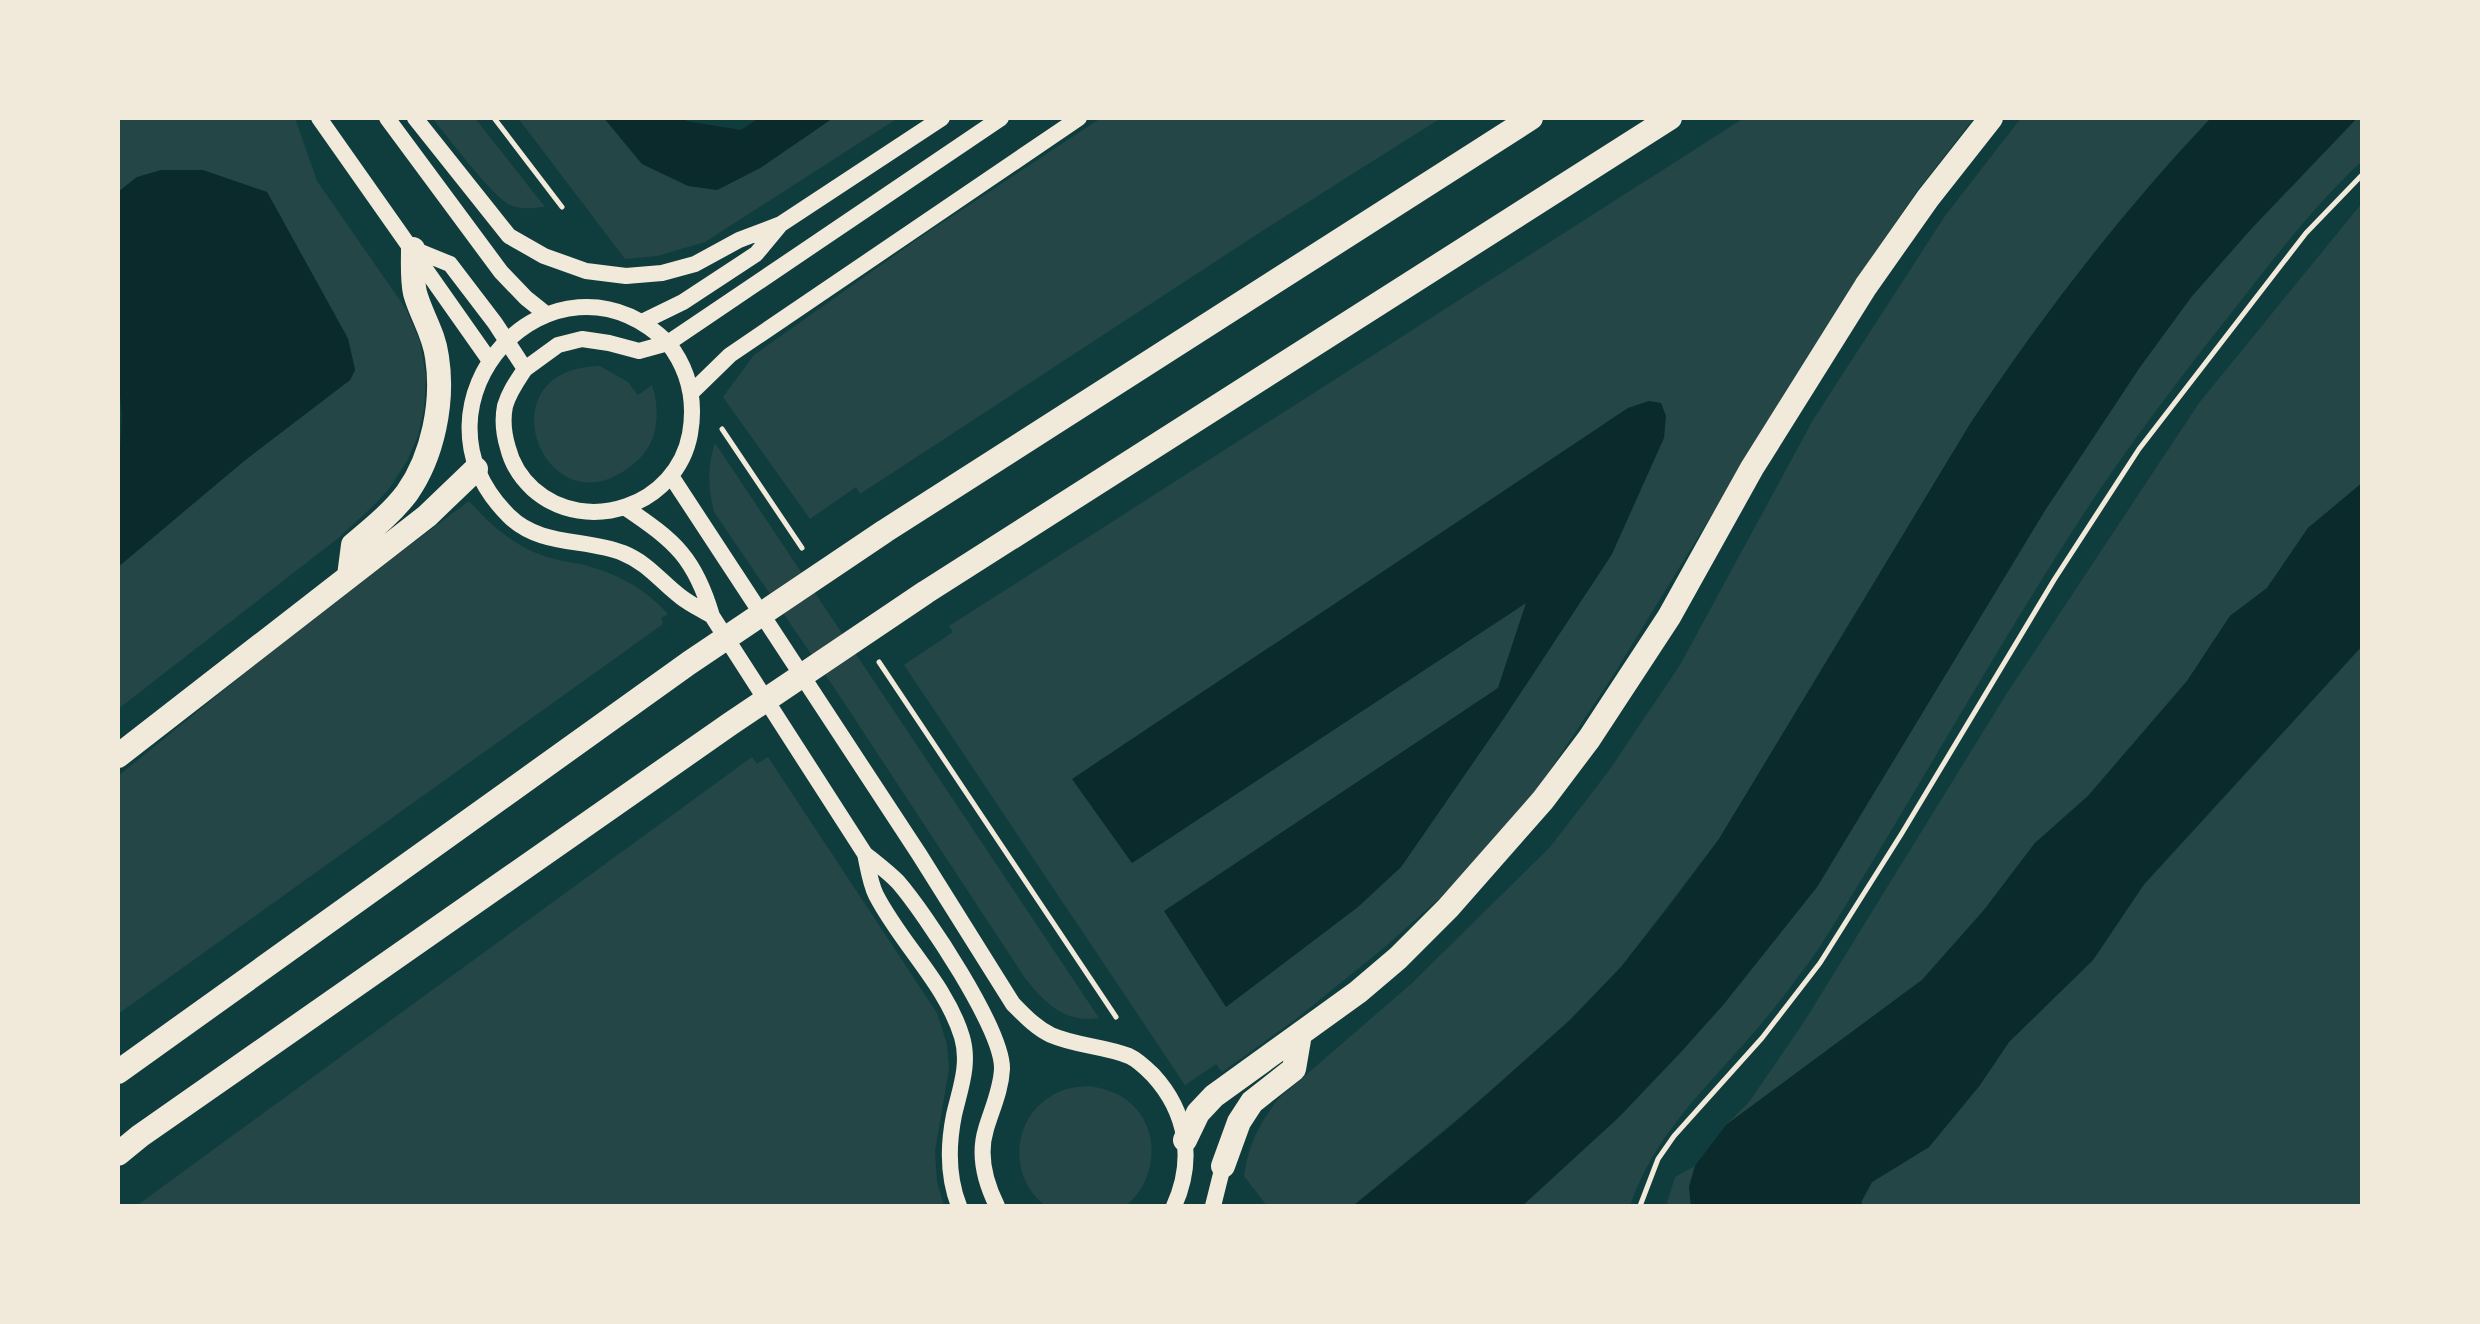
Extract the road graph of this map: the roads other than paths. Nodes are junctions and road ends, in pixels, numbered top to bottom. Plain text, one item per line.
1 (319, 118) edge
2 (387, 118) edge
3 (415, 118) edge
4 (942, 118) edge
5 (1001, 118) edge
6 (1079, 118) edge
7 (1531, 118) edge
8 (1670, 118) edge
9 (1991, 118) edge
10 (781, 224) junction
11 (413, 249) junction
12 (546, 314) junction
13 (642, 322) junction
14 (508, 342) junction
15 (668, 343) junction
16 (490, 361) junction
17 (525, 369) junction
18 (692, 392) junction
19 (476, 469) junction
20 (671, 476) junction
21 (626, 508) junction
22 (349, 576) junction
23 (712, 616) junction
24 (118, 756) edge
25 (865, 854) junction
26 (1300, 1034) junction
27 (118, 1072) edge
28 (1185, 1140) junction
29 (118, 1154) edge
30 (1223, 1166) joint
31 (959, 1206) edge
32 (997, 1206) edge
33 (1174, 1206) edge
34 (1213, 1206) edge

1 - 11 main road
2 - 12 main road
3 - 10 main road
4 - 10 main road
5 - 15 main road
6 - 18 main road
7 - 27 highway
8 - 29 highway
9 - 26 highway
10 - 13 main road
11 - 14 main road
11 - 16 main road
11 - 22 highway
12 - 13 main road
12 - 14 main road
13 - 15 main road
14 - 16 main road
14 - 17 main road
15 - 17 main road
15 - 18 main road
16 - 19 main road
17 - 21 main road
18 - 20 main road
19 - 22 highway
19 - 23 main road
20 - 21 main road
20 - 28 main road
21 - 23 main road
22 - 24 highway
23 - 25 main road
25 - 31 main road
25 - 32 main road
26 - 28 highway
26 - 30 highway
28 - 33 main road
30 - 34 main road

